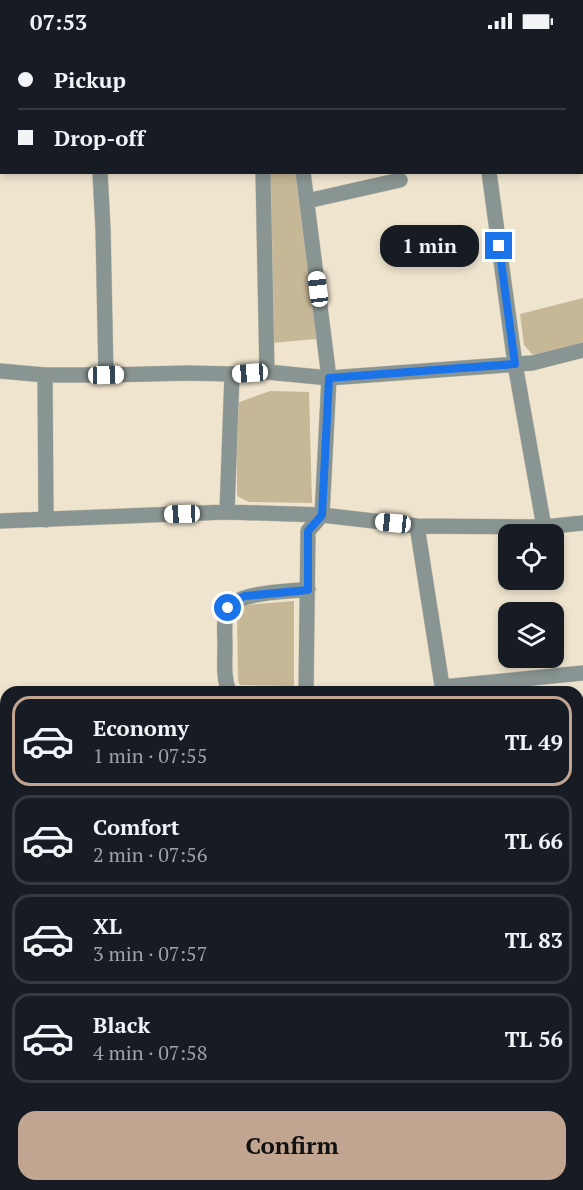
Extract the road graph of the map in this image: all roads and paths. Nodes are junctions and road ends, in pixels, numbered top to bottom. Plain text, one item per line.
1 (100, 174) edge
2 (262, 174) edge
3 (303, 174) edge
4 (489, 174) edge
5 (400, 180) dead end
6 (307, 201) junction
7 (583, 351) edge
8 (515, 364) junction
9 (0, 371) edge
10 (267, 372) junction
11 (232, 374) junction
12 (45, 375) junction
13 (106, 375) junction
14 (329, 378) junction
15 (227, 513) junction
16 (322, 515) junction
17 (46, 519) junction
18 (0, 522) edge
19 (583, 523) edge
20 (543, 524) edge
21 (564, 525) edge
22 (417, 526) junction
23 (498, 527) edge
24 (308, 590) junction
25 (583, 673) edge
26 (228, 686) edge
27 (306, 686) edge
28 (443, 686) edge
29 (469, 686) edge

1 - 13 street
2 - 10 street
3 - 6 street
4 - 8 street
5 - 6 street
6 - 14 street
7 - 8 street
8 - 14 street
8 - 20 street
9 - 12 street
10 - 11 street
10 - 14 street
11 - 13 street
11 - 15 street
12 - 13 street
12 - 17 street
14 - 16 street
15 - 16 street
15 - 17 street
16 - 22 street
16 - 24 street
17 - 18 street
19 - 21 street
22 - 23 street
22 - 28 street
24 - 26 street
24 - 27 street
25 - 29 street

